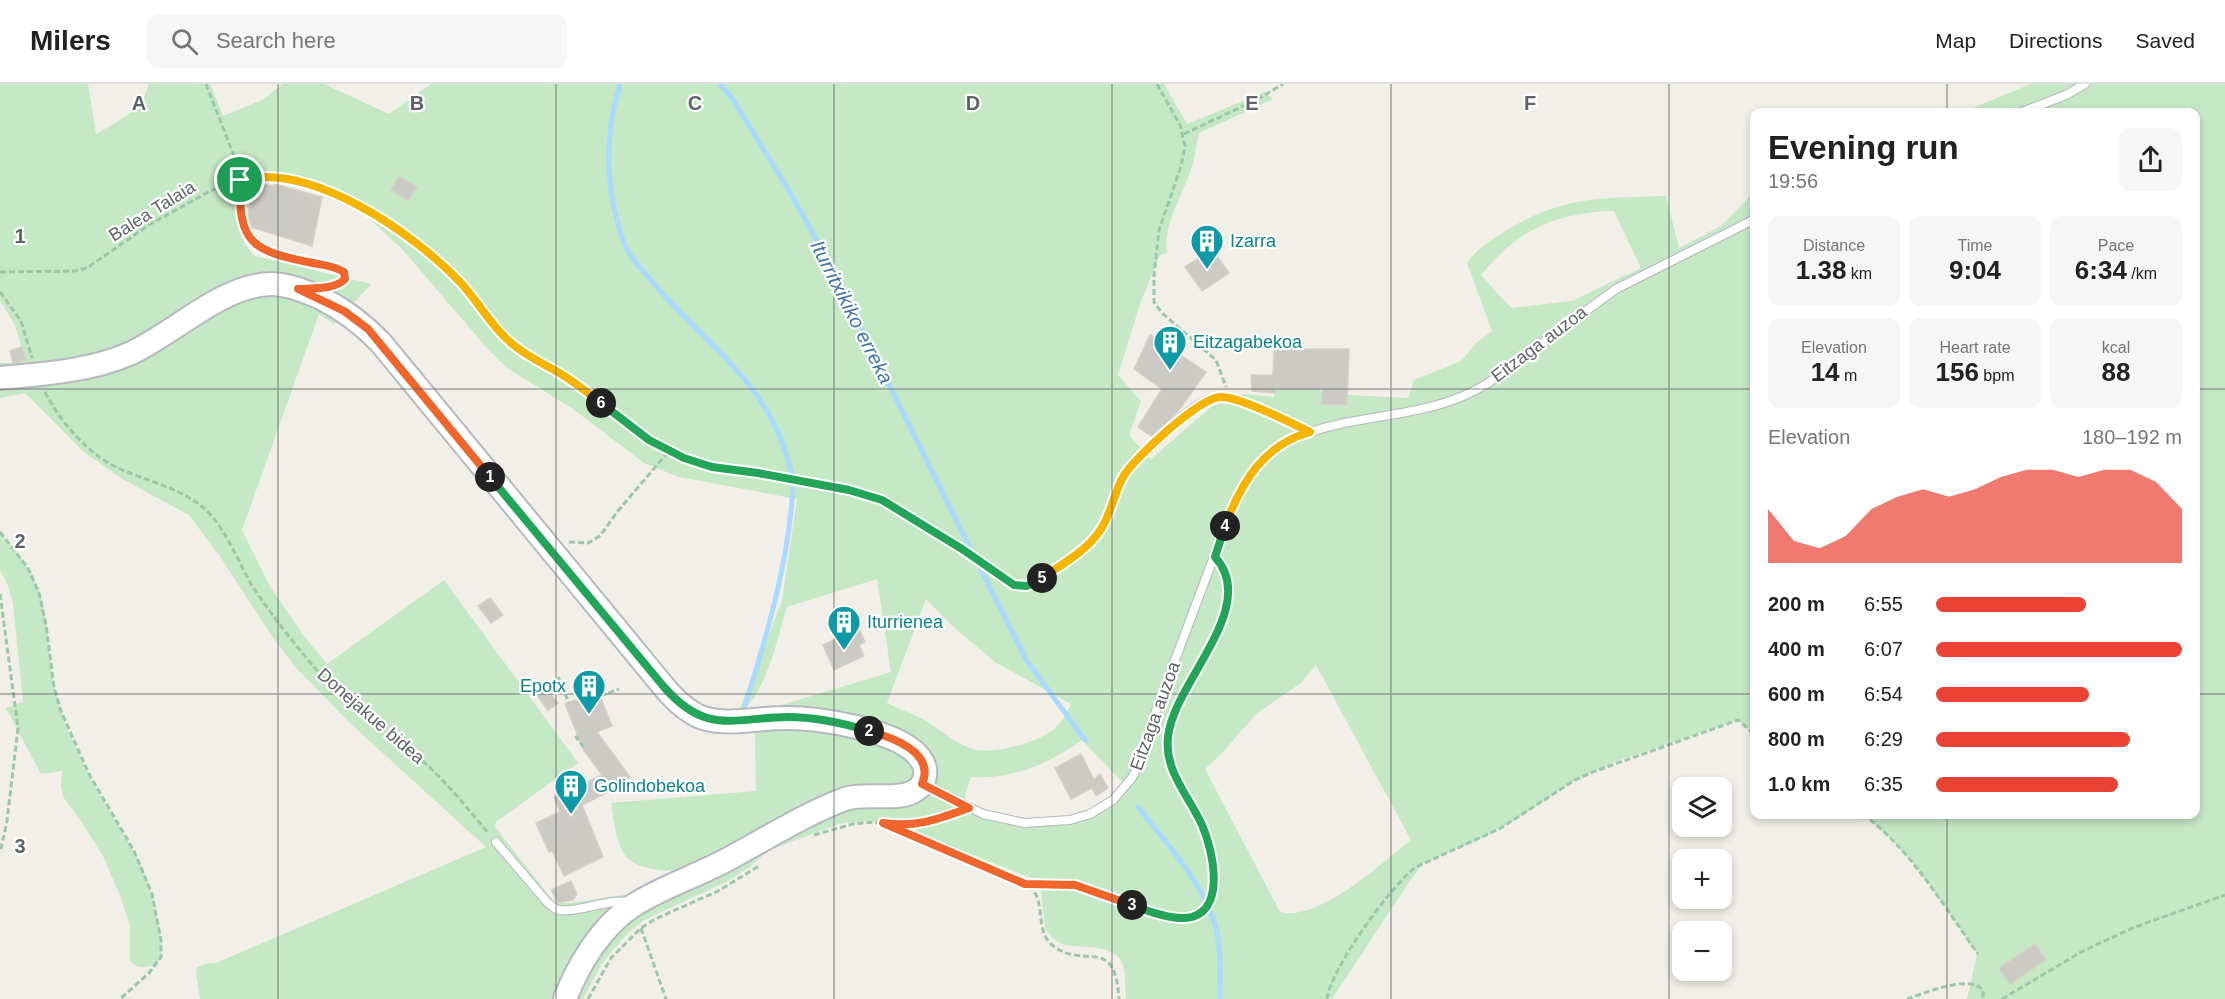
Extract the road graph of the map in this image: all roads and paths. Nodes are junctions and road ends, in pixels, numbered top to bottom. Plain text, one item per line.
1 (206, 84) edge
2 (1157, 84) edge
3 (1283, 84) edge
4 (2085, 84) edge
5 (2032, 108) edge
6 (1184, 134) junction
7 (240, 180) junction
8 (1750, 222) edge
9 (0, 272) edge
10 (298, 289) junction
11 (0, 292) edge
12 (37, 374) junction
13 (0, 378) edge
14 (1228, 398) junction
15 (1310, 432) junction
16 (1148, 450) joint
17 (669, 452) junction
18 (0, 532) edge
19 (546, 545) junction
20 (1215, 557) junction
21 (0, 594) edge
22 (558, 677) dead end
23 (619, 689) dead end
24 (600, 696) dead end
25 (569, 703) dead end
26 (1750, 731) edge
27 (578, 736) dead end
28 (586, 750) dead end
29 (922, 784) junction
30 (969, 808) junction
31 (1869, 819) edge
32 (883, 823) junction
33 (809, 837) dead end
34 (496, 842) joint
35 (0, 853) edge
36 (765, 861) dead end
37 (1025, 884) junction
38 (2225, 894) edge
39 (634, 904) junction
40 (641, 928) junction
41 (1978, 954) dead end
42 (120, 999) edge
43 (565, 999) edge
44 (588, 999) edge
45 (666, 999) edge
46 (1119, 999) edge
47 (1327, 999) edge
48 (1908, 999) edge
49 (1983, 999) edge
50 (2002, 999) edge

1 - 7 path
2 - 6 path
3 - 6 path
4 - 5 lane
6 - 14 path
7 - 9 path, Balea Talaia
7 - 10 lane
7 - 17 path, Balea Talaia
8 - 15 lane, Eitzaga auzoa
10 - 12 street
10 - 19 street
11 - 12 path, Donejakue bidea
12 - 13 street
12 - 34 path, Donejakue bidea
14 - 15 lane
14 - 16 lane
15 - 20 lane, Eitzaga auzoa
16 - 17 path, Balea Talaia
17 - 19 path
18 - 42 path
19 - 29 street
20 - 30 lane, Eitzaga auzoa
20 - 37 path
21 - 35 path
22 - 25 path
23 - 24 path
26 - 47 path
27 - 28 path
29 - 30 lane, Eitzaga auzoa
29 - 39 street
30 - 32 path
31 - 41 path
32 - 33 path
32 - 37 path
34 - 39 lane
36 - 40 path
37 - 46 path
38 - 50 path
39 - 43 street
40 - 44 path
40 - 45 path
48 - 49 path

